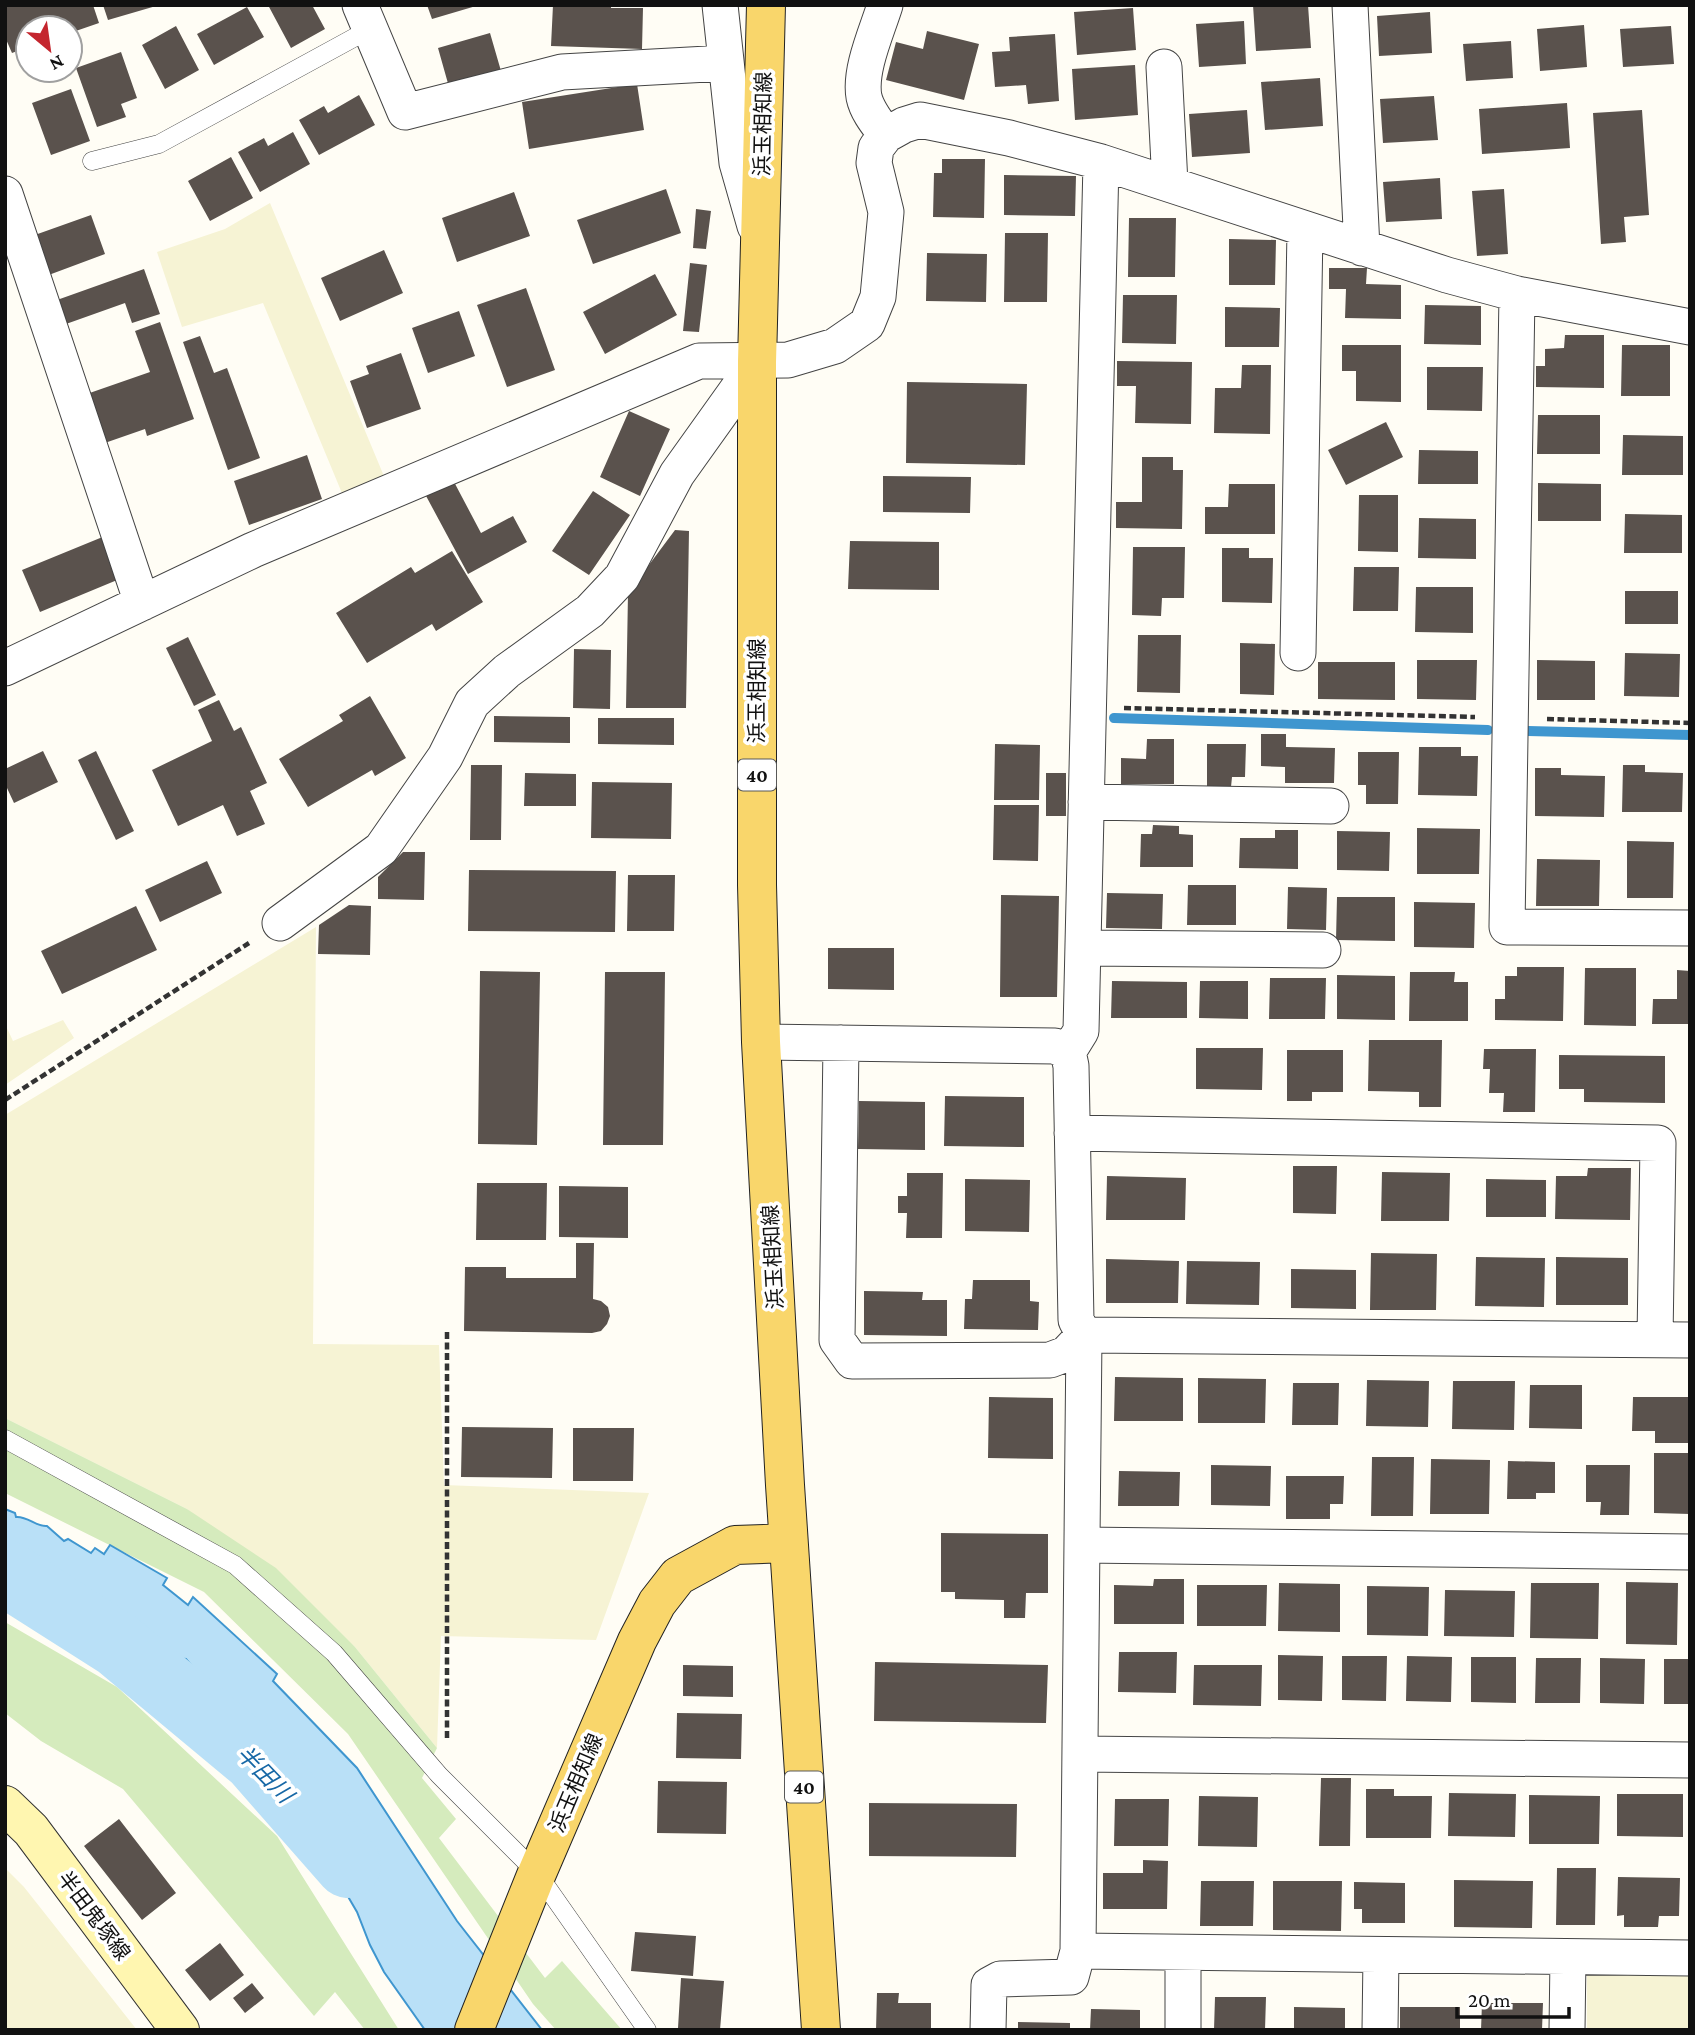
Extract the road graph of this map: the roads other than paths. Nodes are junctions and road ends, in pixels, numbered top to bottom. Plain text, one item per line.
1 (720, 5) edge
2 (766, 5) edge
3 (885, 5) edge
4 (1350, 5) edge
5 (365, 17) edge
6 (726, 63) junction
7 (1164, 66) dead end
8 (886, 135) junction
9 (92, 161) dead end
10 (1101, 162) junction
11 (1170, 184) junction
12 (5, 194) edge
13 (1305, 229) junction
14 (760, 246) junction
15 (1362, 248) junction
16 (1517, 294) junction
17 (1690, 327) edge
18 (757, 362) junction
19 (142, 603) junction
20 (1298, 653) dead end
21 (5, 668) edge
22 (1086, 802) junction
23 (1331, 806) dead end
24 (279, 923) road end
25 (1690, 928) edge
26 (1083, 948) junction
27 (1323, 950) dead end
28 (761, 1042) junction
29 (841, 1043) junction
30 (1068, 1052) junction
31 (1072, 1133) junction
32 (1084, 1335) junction
33 (1656, 1339) junction
34 (1690, 1340) edge
35 (5, 1439) edge
36 (788, 1543) junction
37 (1082, 1545) junction
38 (1690, 1552) edge
39 (1080, 1754) junction
40 (1690, 1760) edge
41 (5, 1805) edge
42 (537, 1873) junction
43 (1078, 1951) junction
44 (1183, 1953) junction
45 (1381, 1955) junction
46 (1567, 1956) junction
47 (1690, 1958) edge
48 (180, 2030) edge
49 (474, 2030) edge
50 (647, 2030) edge
51 (821, 2030) edge
52 (988, 2030) edge
53 (1183, 2030) edge
54 (1380, 2030) edge
55 (1567, 2030) edge

1 - 6 street
2 - 14 main road, 浜玉相知線 / 40
3 - 8 street
4 - 15 street
5 - 6 street
5 - 9 lane
6 - 14 street
7 - 11 street
8 - 10 street
8 - 18 street
10 - 11 street
10 - 22 street
11 - 13 street
12 - 19 street
13 - 15 street
13 - 20 street
14 - 18 main road, 浜玉相知線 / 40
15 - 16 street
16 - 17 street
16 - 25 street
18 - 19 street
18 - 24 street
18 - 28 main road, 浜玉相知線 / 40
19 - 21 street
22 - 23 street
22 - 26 street
26 - 27 street
26 - 30 street
28 - 29 street
28 - 36 main road, 浜玉相知線 / 40
29 - 30 street
29 - 32 street
30 - 31 street
31 - 32 street
31 - 33 street
32 - 33 street
32 - 37 street
33 - 34 street
35 - 42 lane
36 - 42 main road, 浜玉相知線
36 - 51 main road, 浜玉相知線 / 40
37 - 38 street
37 - 39 street
39 - 40 street
39 - 43 street
41 - 48 main road, 半田鬼塚線
42 - 49 main road, 浜玉相知線
42 - 50 lane
43 - 44 street
43 - 52 street
44 - 45 street
44 - 53 street
45 - 46 street
45 - 54 street
46 - 47 street
46 - 55 street

